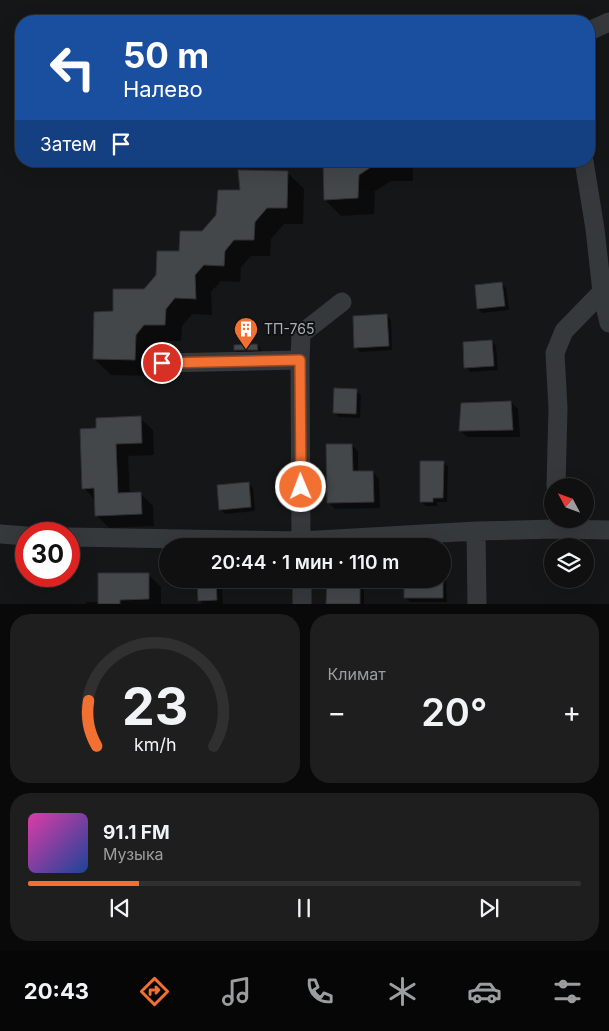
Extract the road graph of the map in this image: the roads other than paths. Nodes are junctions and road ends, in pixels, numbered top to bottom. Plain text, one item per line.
1 (609, 22) edge
2 (595, 28) edge
3 (585, 167) edge
4 (602, 292) junction
5 (342, 302) dead end
6 (609, 324) edge
7 (300, 360) junction
8 (162, 363) dead end
9 (556, 478) edge
10 (544, 525) edge
11 (591, 528) edge
12 (609, 530) edge
13 (476, 531) junction
14 (0, 534) edge
15 (15, 535) edge
16 (80, 537) edge
17 (301, 538) edge
18 (382, 538) edge
19 (159, 540) edge
20 (302, 588) edge
21 (302, 604) edge
22 (477, 604) edge

1 - 2 street
3 - 4 street
4 - 6 street
4 - 9 street
5 - 7 street
7 - 8 street
7 - 17 street
10 - 13 street
11 - 12 street
13 - 18 street
13 - 22 street
14 - 15 street
16 - 19 street
20 - 21 street

